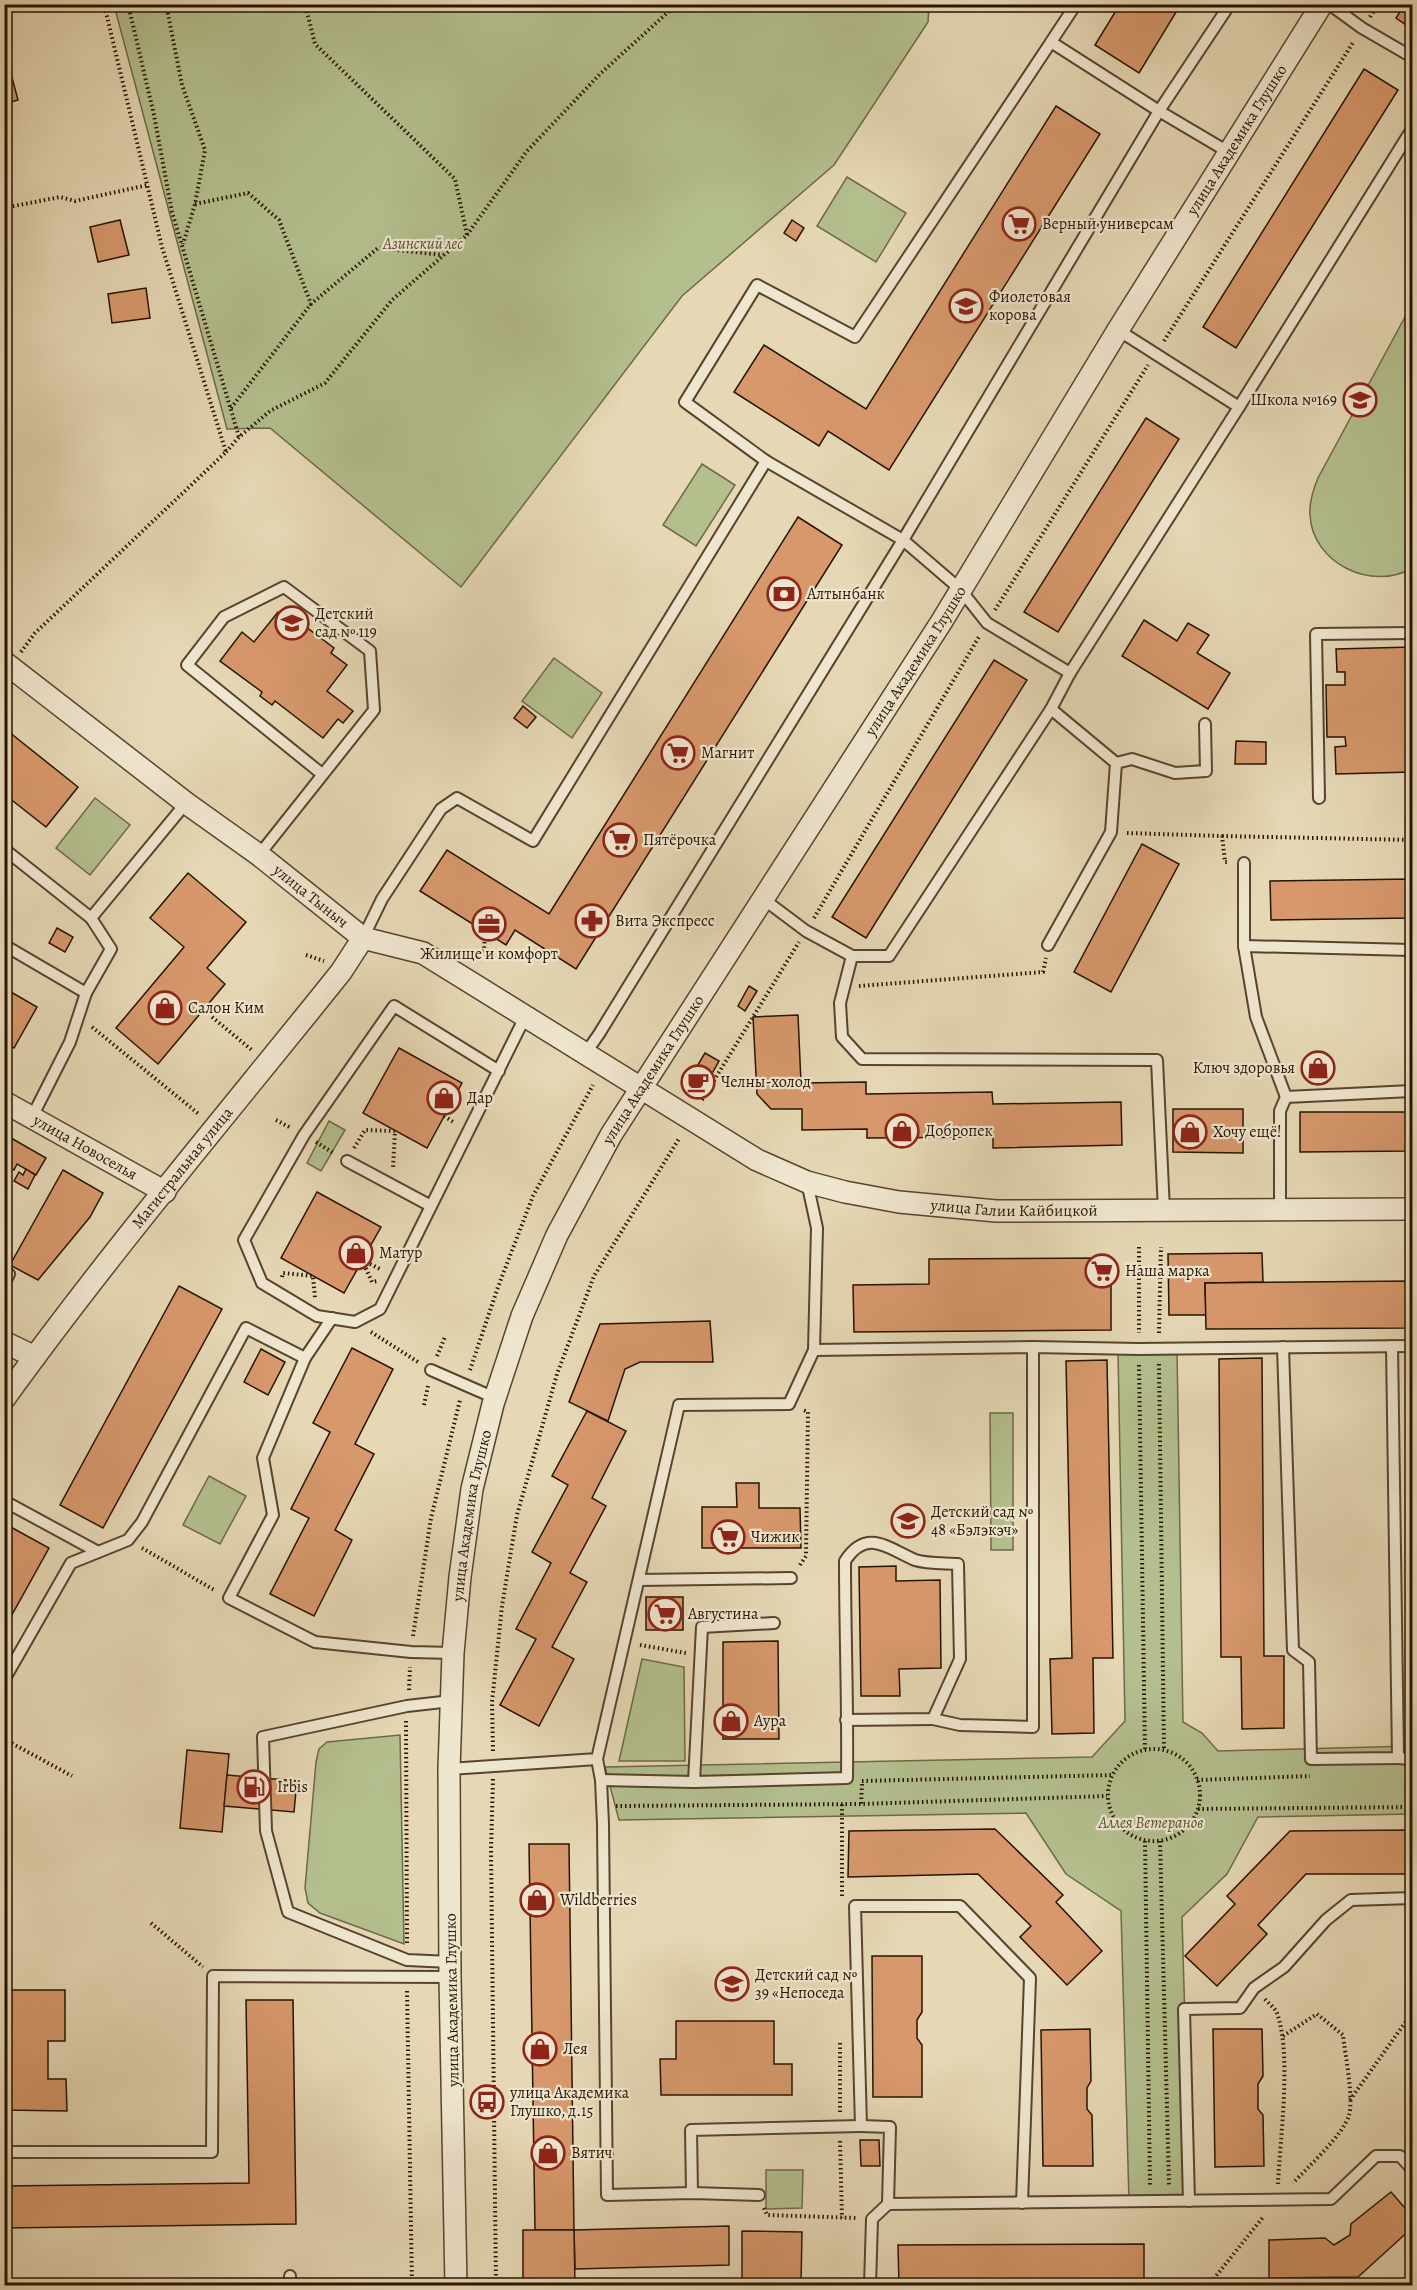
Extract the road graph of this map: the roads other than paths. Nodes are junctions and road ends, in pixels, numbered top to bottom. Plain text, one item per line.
1 (1076, 4) edge
2 (1230, 4) edge
3 (1322, 4) edge
4 (1329, 4) edge
5 (1051, 42) junction
6 (1413, 57) edge
7 (1159, 111) junction
8 (1413, 129) edge
9 (1230, 153) junction
10 (1118, 330) junction
11 (1239, 407) junction
12 (766, 461) junction
13 (903, 540) junction
14 (960, 589) junction
15 (1413, 633) edge
16 (7, 665) edge
17 (1070, 673) junction
18 (1052, 709) junction
19 (1205, 724) dead end
20 (1116, 763) junction
21 (322, 774) junction
22 (1319, 798) dead end
23 (186, 803) junction
24 (4, 849) edge
25 (259, 855) junction
26 (1244, 863) road end
27 (762, 898) junction
28 (91, 918) junction
29 (363, 938) junction
30 (4, 945) edge
31 (1048, 945) road end
32 (1244, 946) junction
33 (1413, 950) edge
34 (852, 956) junction
35 (86, 993) junction
36 (525, 1017) junction
37 (585, 1054) junction
38 (499, 1071) junction
39 (641, 1088) junction
40 (1413, 1091) edge
41 (1286, 1097) junction
42 (4, 1102) edge
43 (32, 1117) junction
44 (347, 1161) road end
45 (807, 1182) junction
46 (165, 1191) junction
47 (431, 1206) junction
48 (1413, 1209) edge
49 (1164, 1211) junction
50 (1280, 1211) junction
51 (332, 1318) junction
52 (4, 1342) edge
53 (1392, 1346) junction
54 (1413, 1346) edge
55 (1033, 1347) junction
56 (1283, 1347) junction
57 (814, 1350) junction
58 (35, 1357) junction
59 (305, 1358) junction
60 (431, 1370) road end
61 (495, 1398) junction
62 (4, 1399) edge
63 (4, 1501) edge
64 (98, 1552) junction
65 (791, 1578) road end
66 (639, 1580) junction
67 (774, 1623) dead end
68 (453, 1653) junction
69 (4, 1680) edge
70 (450, 1701) junction
71 (933, 1719) junction
72 (846, 1720) junction
73 (1398, 1758) junction
74 (597, 1759) junction
75 (1413, 1759) edge
76 (450, 1769) junction
77 (601, 1780) junction
78 (694, 1782) junction
79 (1413, 1898) edge
80 (450, 1970) junction
81 (861, 2126) junction
82 (4, 2152) edge
83 (1413, 2169) edge
84 (692, 2193) junction
85 (759, 2195) road end
86 (1189, 2201) junction
87 (1022, 2203) junction
88 (888, 2204) junction
89 (456, 2286) edge
90 (870, 2286) edge

1 - 5 lane
2 - 7 lane
3 - 9 street, улица Академика Глушко
4 - 6 lane
5 - 7 lane
5 - 12 lane
7 - 9 lane
7 - 13 lane
8 - 11 lane
9 - 10 street, улица Академика Глушко
10 - 11 lane
10 - 14 street, улица Академика Глушко
11 - 17 lane
12 - 13 lane
12 - 29 lane
13 - 14 lane
13 - 37 lane
14 - 17 lane
14 - 27 street, улица Академика Глушко
15 - 22 lane
16 - 23 street, улица Тыныч
17 - 18 lane
18 - 20 lane
18 - 34 lane
19 - 20 lane
20 - 31 lane
21 - 21 lane
21 - 25 lane
23 - 25 street, улица Тыныч
23 - 28 lane
24 - 28 lane
25 - 29 street, улица Тыныч
26 - 32 lane
27 - 34 lane
27 - 39 street, улица Академика Глушко
28 - 35 lane
29 - 36 street, улица Тыныч
29 - 46 street, Магистральная улица
30 - 35 lane
32 - 33 lane
32 - 41 lane
34 - 49 lane
35 - 43 lane
36 - 37 street, улица Тыныч
36 - 38 lane
37 - 39 street, улица Тыныч
38 - 47 lane
38 - 51 lane
39 - 45 street, улица Галии Кайбицкой
39 - 61 street, улица Академика Глушко
40 - 41 lane
41 - 50 lane
42 - 43 street, улица Новоселья
43 - 46 street, улица Новоселья
44 - 47 lane
45 - 49 street, улица Галии Кайбицкой
45 - 57 lane
46 - 58 street, Магистральная улица
47 - 51 lane
48 - 50 street, улица Галии Кайбицкой
49 - 50 street, улица Галии Кайбицкой
51 - 59 lane
52 - 58 street
53 - 54 lane
53 - 56 lane
53 - 73 lane
55 - 56 lane
55 - 57 lane
55 - 71 lane
56 - 73 lane
57 - 66 lane
58 - 62 street, Магистральная улица
59 - 64 lane
59 - 68 lane
60 - 61 lane
61 - 68 street, улица Академика Глушко
63 - 64 lane
64 - 69 lane
65 - 66 lane
66 - 74 lane
67 - 78 lane
68 - 70 street, улица Академика Глушко
70 - 76 street, улица Академика Глушко
70 - 80 lane
71 - 72 lane
71 - 72 lane
72 - 78 lane
73 - 75 lane
74 - 76 lane
74 - 77 lane
76 - 80 street, улица Академика Глушко
77 - 78 lane
77 - 84 lane
79 - 86 lane
80 - 82 lane
80 - 89 street, улица Академика Глушко
81 - 84 lane
81 - 87 lane
81 - 88 lane
83 - 86 lane
84 - 85 lane
86 - 87 lane
87 - 88 lane
88 - 90 lane

